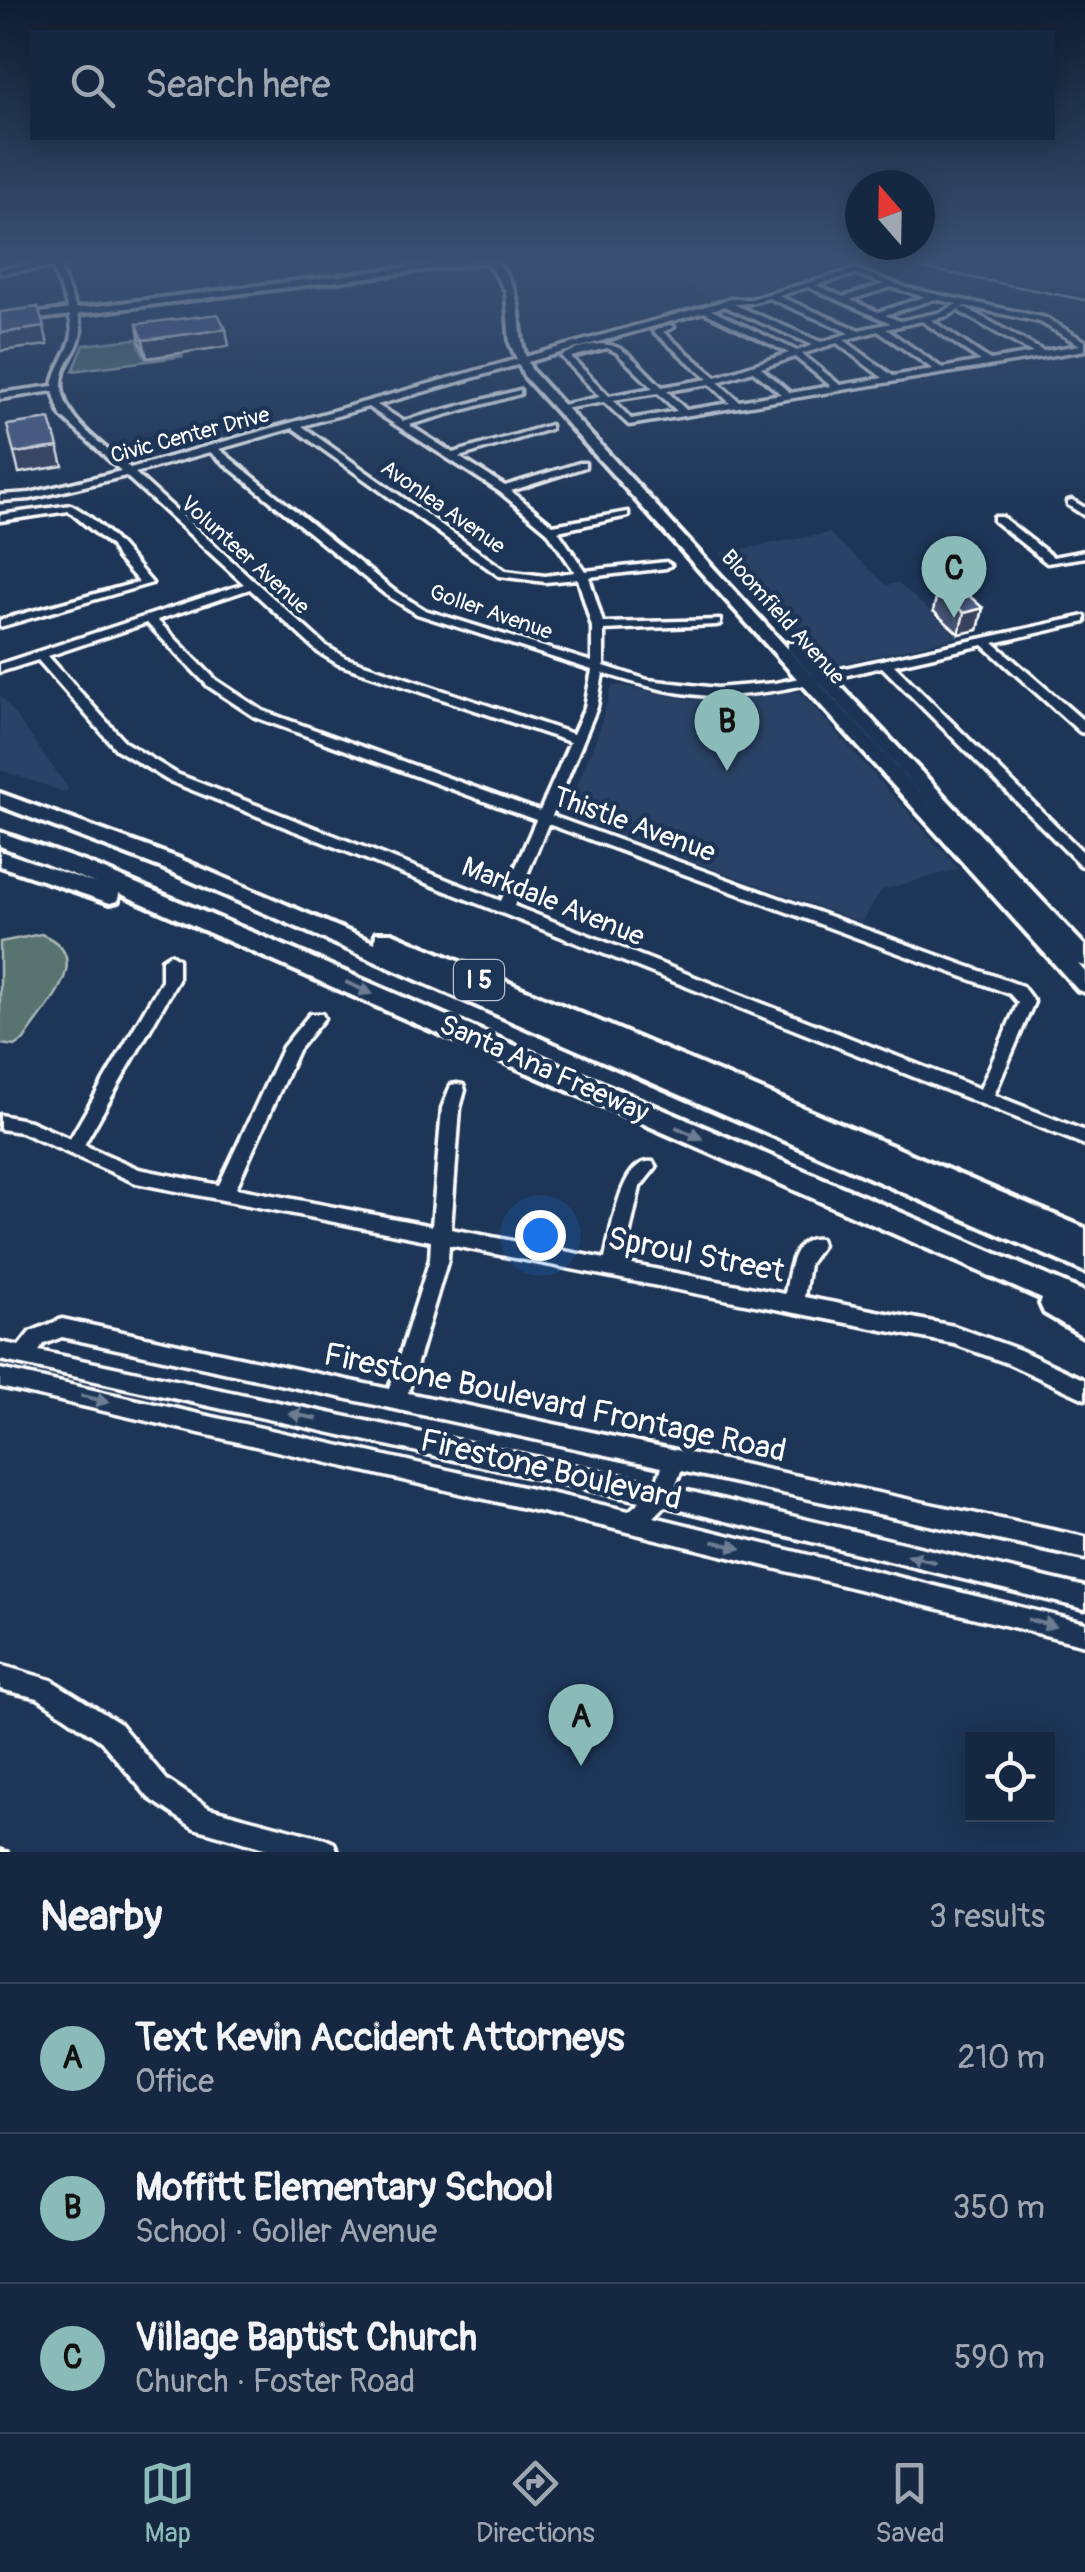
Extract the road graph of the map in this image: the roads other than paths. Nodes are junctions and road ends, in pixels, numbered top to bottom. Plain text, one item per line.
1 (71, 347) edge
2 (525, 347) edge
3 (581, 347) edge
4 (599, 347) edge
5 (611, 347) edge
6 (677, 347) edge
7 (783, 347) edge
8 (812, 347) edge
9 (848, 347) edge
10 (907, 347) edge
11 (966, 347) edge
12 (1030, 347) edge
13 (1077, 347) edge
14 (795, 353) junction
15 (1041, 354) junction
16 (526, 362) junction
17 (989, 363) junction
18 (754, 367) junction
19 (941, 371) junction
20 (890, 379) junction
21 (713, 381) junction
22 (57, 388) junction
23 (840, 388) junction
24 (660, 390) junction
25 (516, 392) dead end
26 (0, 396) edge
27 (788, 396) junction
28 (606, 398) junction
29 (370, 404) junction
30 (737, 404) junction
31 (564, 406) junction
32 (684, 413) junction
33 (402, 424) junction
34 (296, 426) junction
35 (547, 426) dead end
36 (212, 449) junction
37 (452, 456) junction
38 (582, 465) dead end
39 (124, 473) junction
40 (504, 490) junction
41 (56, 491) junction
42 (0, 498) edge
43 (1072, 503) dead end
44 (71, 508) junction
45 (1085, 513) edge
46 (624, 514) dead end
47 (0, 518) edge
48 (998, 518) dead end
49 (550, 528) junction
50 (1085, 554) edge
51 (666, 564) dead end
52 (582, 574) junction
53 (248, 586) junction
54 (149, 619) junction
55 (716, 622) dead end
56 (1083, 622) edge
57 (0, 624) edge
58 (598, 626) junction
59 (984, 641) junction
60 (40, 655) junction
61 (885, 663) junction
62 (0, 668) edge
63 (598, 669) junction
64 (814, 678) junction
65 (1085, 729) edge
66 (577, 740) junction
67 (872, 742) junction
68 (0, 786) edge
69 (0, 799) edge
70 (545, 819) junction
71 (0, 839) edge
72 (0, 858) edge
73 (1085, 862) edge
74 (505, 909) junction
75 (270, 949) junction
76 (170, 958) dead end
77 (1085, 959) edge
78 (1085, 985) edge
79 (316, 1018) dead end
80 (457, 1090) dead end
81 (984, 1099) junction
82 (0, 1122) edge
83 (1085, 1138) edge
84 (74, 1147) junction
85 (647, 1167) dead end
86 (224, 1194) junction
87 (442, 1235) junction
88 (1085, 1240) edge
89 (813, 1245) dead end
90 (1085, 1260) edge
91 (612, 1269) junction
92 (1006, 1271) junction
93 (793, 1304) junction
94 (1085, 1305) edge
95 (1085, 1324) edge
96 (0, 1351) edge
97 (23, 1356) junction
98 (0, 1378) edge
99 (1085, 1390) edge
100 (396, 1398) junction
101 (675, 1459) junction
102 (662, 1495) junction
103 (632, 1522) junction
104 (1085, 1548) edge
105 (1085, 1598) edge
106 (1085, 1634) edge
107 (0, 1676) edge
108 (325, 1852) edge

1 - 22 street
2 - 16 main road
3 - 16 street, Civic Center Drive
4 - 28 street
5 - 24 street
6 - 21 street
7 - 14 street
8 - 14 street
9 - 20 street
10 - 19 street
11 - 17 street
12 - 15 street
13 - 15 street
14 - 18 street
14 - 23 street
15 - 17 street
16 - 29 street, Civic Center Drive
16 - 31 main road, Bloomfield Avenue
17 - 19 street
18 - 21 street
18 - 27 street
19 - 20 street
20 - 23 street
21 - 24 street
21 - 30 street
22 - 26 street
22 - 39 street, Volunteer Avenue
23 - 27 street
24 - 28 street
24 - 32 street
25 - 33 street
27 - 30 street
28 - 31 street
28 - 32 street
29 - 33 street
29 - 34 street, Civic Center Drive
30 - 32 street
31 - 64 main road, Bloomfield Avenue
33 - 37 street
34 - 36 street, Civic Center Drive
34 - 52 street, Avonlea Avenue
35 - 37 street
36 - 39 street, Civic Center Drive
36 - 63 street, Goller Avenue
37 - 40 street
38 - 40 street
39 - 41 street, Civic Center Drive
39 - 53 street, Volunteer Avenue
40 - 49 street
41 - 42 street, Civic Center Drive
41 - 44 street
43 - 45 street
44 - 47 street
44 - 57 street
46 - 49 street
48 - 50 street
49 - 52 street
51 - 52 street, Avonlea Avenue
52 - 58 street
53 - 54 street
53 - 66 street, Volunteer Avenue
54 - 60 street
54 - 70 street, Thistle Avenue
55 - 58 street
56 - 59 street, Goller Avenue
58 - 63 street
59 - 61 street, Goller Avenue
59 - 65 street
60 - 62 street
60 - 74 street, Markdale Avenue
61 - 64 street, Goller Avenue
61 - 73 street
63 - 64 street, Goller Avenue
63 - 66 street
64 - 67 main road, Bloomfield Avenue
66 - 70 street
67 - 77 main road, Bloomfield Avenue
67 - 78 main road, Bloomfield Avenue
68 - 88 highway, Santa Ana Freeway / I 5
69 - 90 highway
70 - 74 street
70 - 81 street, Thistle Avenue
71 - 75 highway, Santa Ana Freeway / I 5
72 - 75 highway
74 - 81 street, Markdale Avenue
75 -> 92 highway, Santa Ana Freeway / I 5
76 - 84 street
79 - 86 street
80 - 87 street
81 - 83 street, Markdale Avenue
82 - 84 street, Sproul Street
84 - 86 street, Sproul Street
85 - 91 street
86 - 87 street, Sproul Street
87 - 91 street, Sproul Street
87 - 100 street
89 - 93 street
91 - 93 street, Sproul Street
92 - 94 highway, Santa Ana Freeway / I 5
92 - 95 highway
93 - 99 street, Sproul Street
96 - 97 street, Firestone Boulevard
97 - 100 street, Firestone Boulevard Frontage Road
102 -> 97 street, Firestone Boulevard
98 -> 103 street, Firestone Boulevard
100 - 101 street, Firestone Boulevard Frontage Road
101 - 102 street
101 - 104 street, Firestone Boulevard Frontage Road
102 - 103 street
105 -> 102 street, Firestone Boulevard
103 -> 106 street, Firestone Boulevard
107 - 108 street

